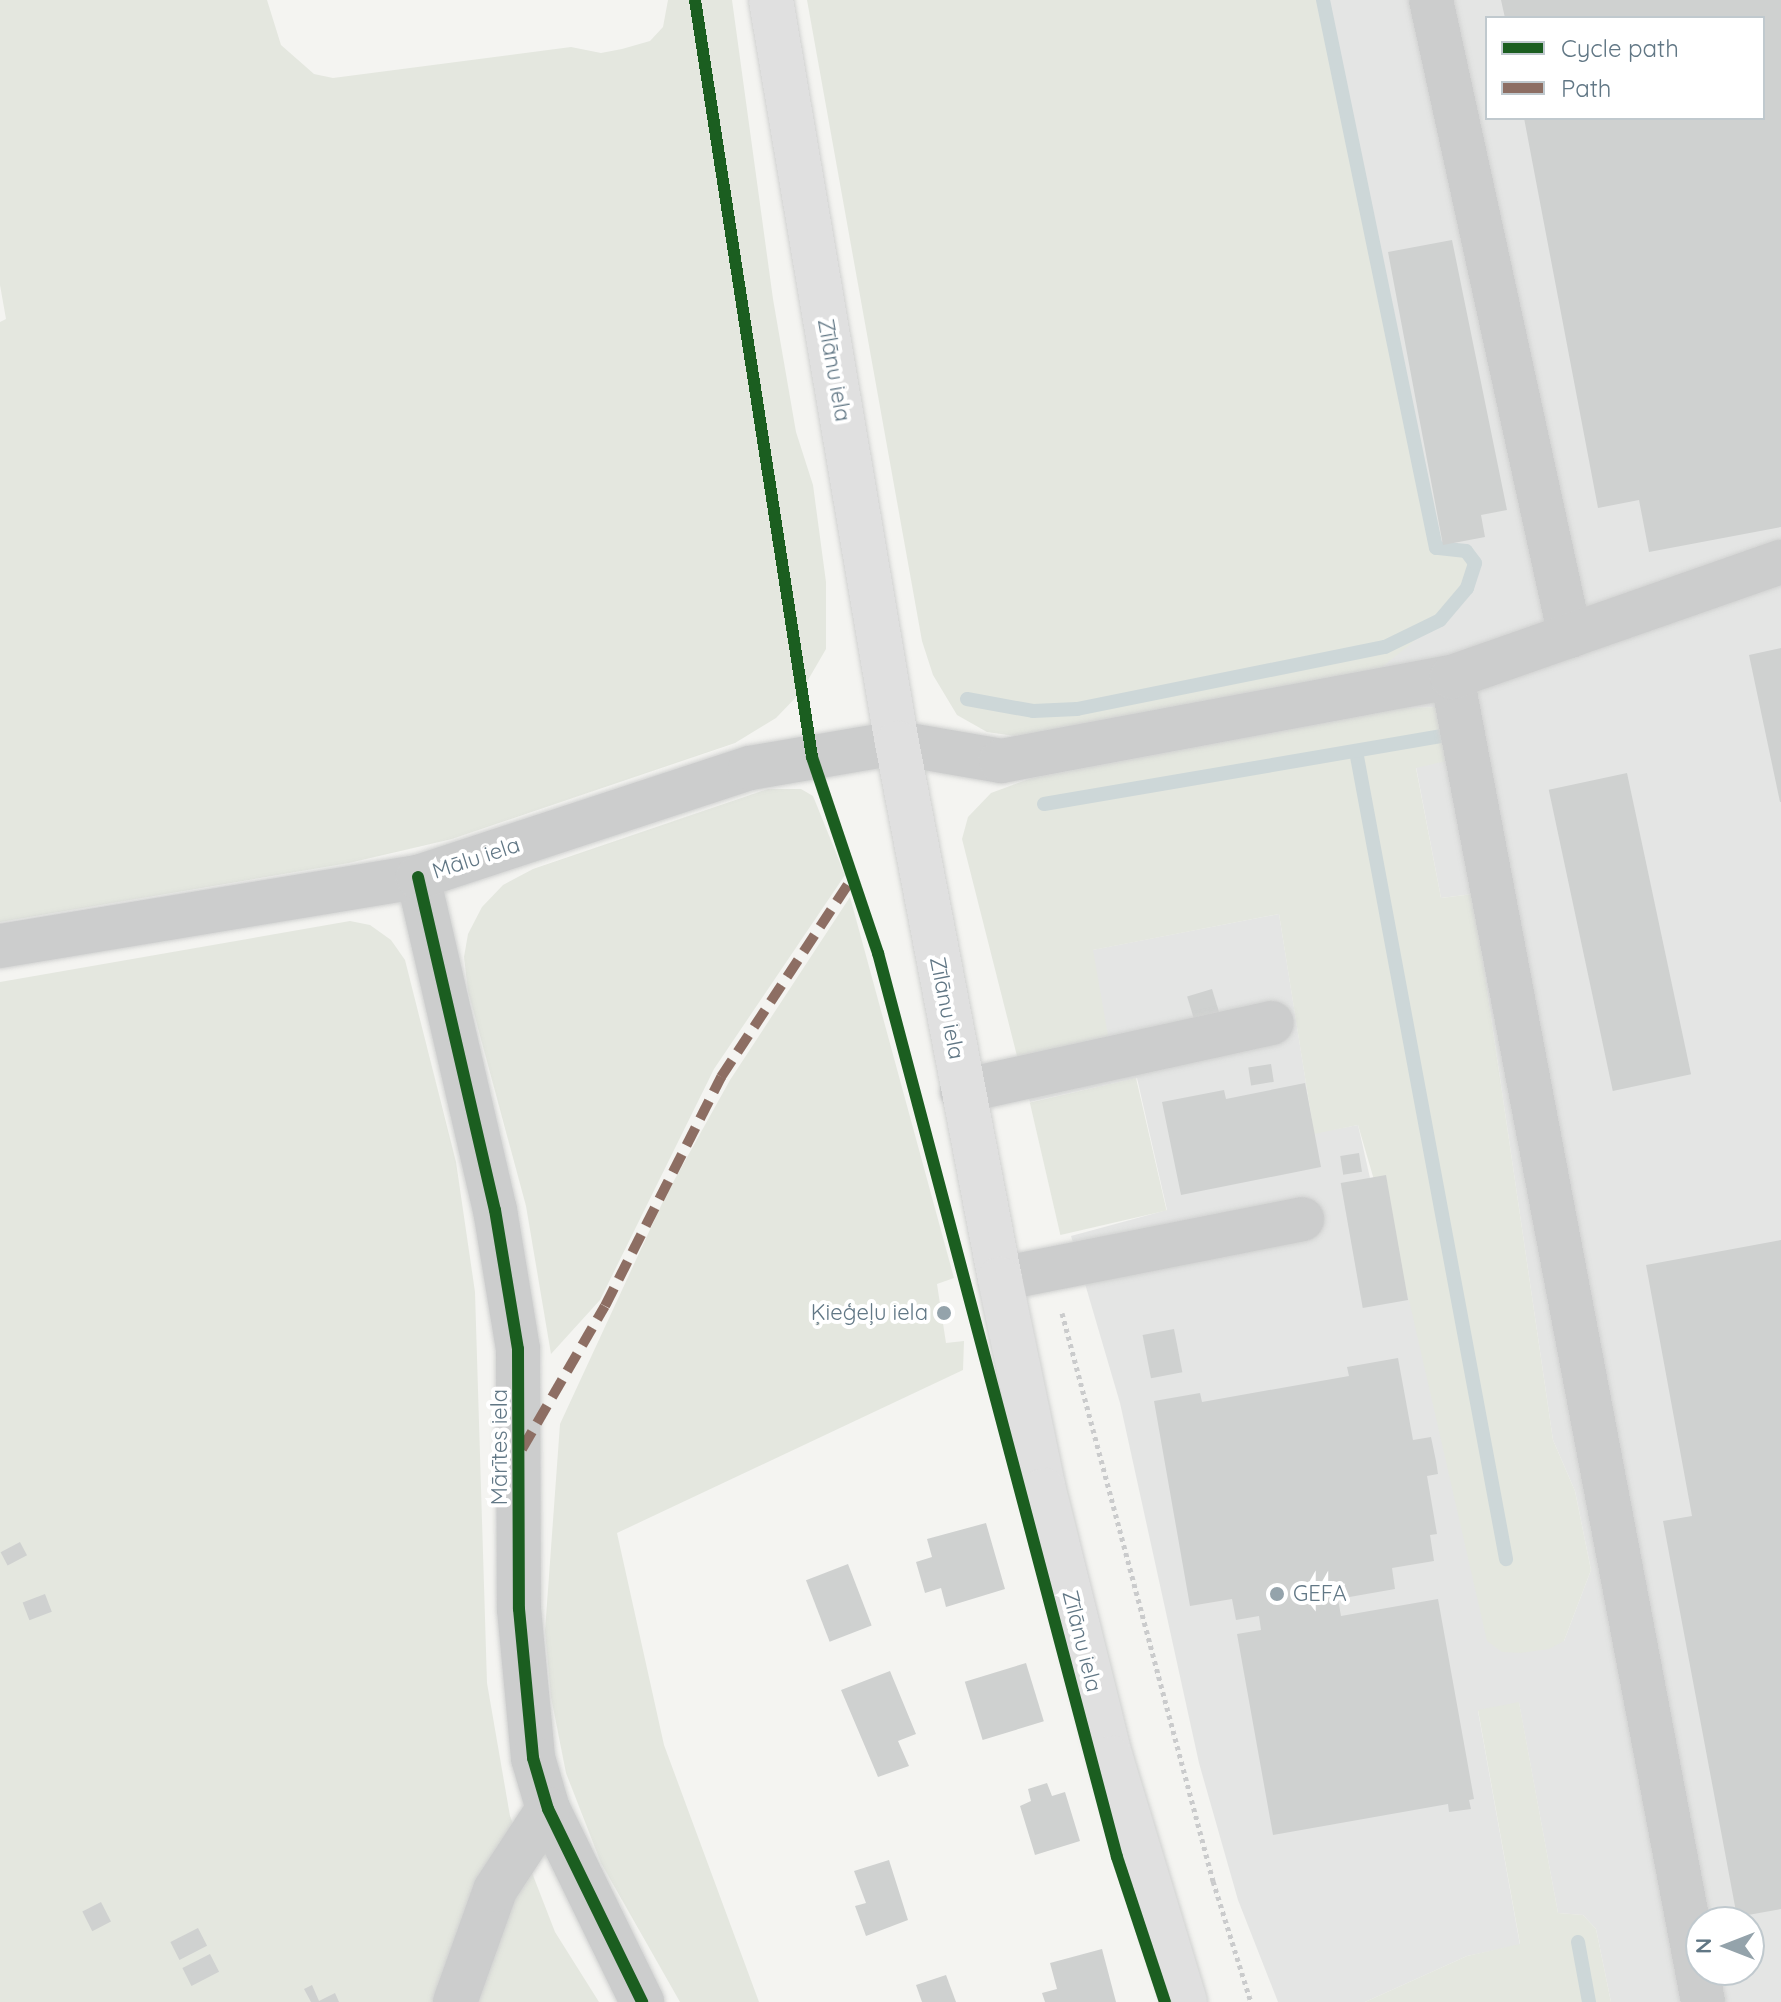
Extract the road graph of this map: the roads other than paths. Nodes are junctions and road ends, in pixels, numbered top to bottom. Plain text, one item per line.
1 (771, 0) edge
2 (1431, 0) edge
3 (1781, 562) edge
4 (1570, 636) junction
5 (1452, 677) junction
6 (897, 743) junction
7 (418, 877) junction
8 (0, 946) edge
9 (1272, 1023) dead end
10 (962, 1091) junction
11 (1302, 1219) dead end
12 (1000, 1279) junction
13 (548, 1809) junction
14 (455, 2002) edge
15 (642, 2002) edge
16 (1185, 2002) edge
17 (1703, 2002) edge

1 - 6 highway, Zīlānu iela
2 - 4 street
3 - 4 street, Mālu iela
4 - 5 street, Mālu iela
5 - 6 street, Mālu iela
5 - 17 street
6 - 7 street, Mālu iela
6 - 10 highway, Zīlānu iela
7 - 8 street, Mālu iela
7 - 13 street, Mārītes iela
9 - 10 street
10 - 12 highway, Zīlānu iela
11 - 12 street
12 - 16 highway, Zīlānu iela
13 - 14 street
13 - 15 street, Mārītes iela

